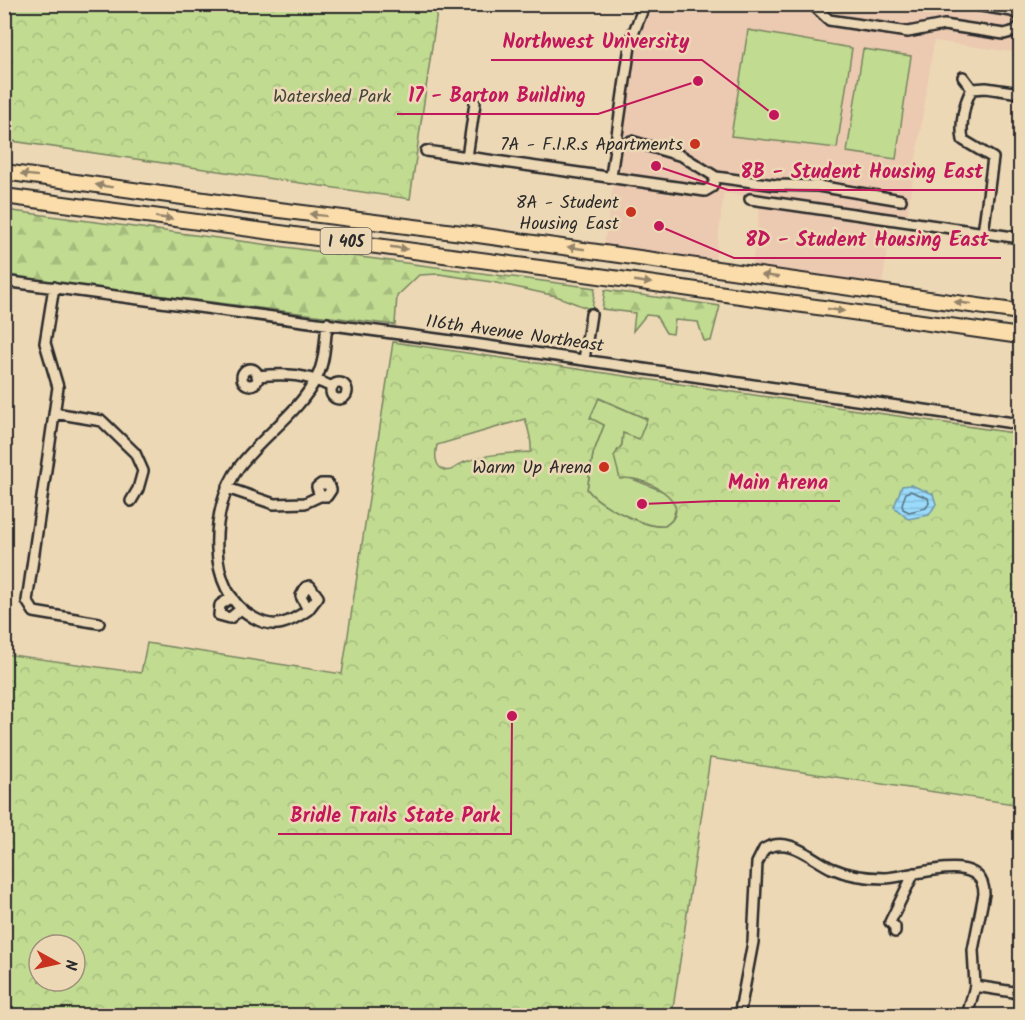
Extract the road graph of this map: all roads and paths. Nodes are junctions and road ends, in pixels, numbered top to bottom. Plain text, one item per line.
1 (645, 4) edge
2 (812, 4) edge
3 (969, 4) edge
4 (1020, 16) edge
5 (1020, 26) edge
6 (963, 77) dead end
7 (972, 89) junction
8 (1020, 93) edge
9 (475, 103) dead end
10 (631, 141) dead end
11 (426, 151) dead end
12 (467, 156) junction
13 (4, 172) edge
14 (611, 176) junction
15 (716, 177) junction
16 (4, 196) edge
17 (750, 199) dead end
18 (901, 200) dead end
19 (983, 233) junction
20 (1020, 238) edge
21 (4, 281) edge
22 (54, 287) junction
23 (1020, 312) edge
24 (591, 314) dead end
25 (327, 323) junction
26 (1020, 336) edge
27 (584, 360) junction
28 (257, 376) dead end
29 (316, 379) junction
30 (332, 387) dead end
31 (55, 413) junction
32 (1020, 424) edge
33 (228, 488) junction
34 (320, 496) dead end
35 (131, 501) dead end
36 (236, 603) junction
37 (308, 610) dead end
38 (99, 622) dead end
39 (914, 873) junction
40 (895, 932) dead end
41 (975, 986) junction
42 (1020, 993) edge
43 (739, 1016) edge
44 (967, 1016) edge

1 - 14 street
2 - 5 street
3 - 4 street
6 - 7 street
7 - 8 street
7 - 19 street
9 - 12 street
10 - 15 street
11 - 12 street
12 - 14 street
23 -> 13 highway, I 405
14 - 15 street
15 - 18 street
16 -> 26 highway, I 405
17 - 19 street
19 - 20 street
21 - 22 street, 116th Avenue Northeast
22 - 25 street, 116th Avenue Northeast
22 - 31 street
24 - 27 street
25 - 27 street, 116th Avenue Northeast
25 - 29 street
27 - 32 street, 116th Avenue Northeast
28 - 29 street
29 - 30 street
29 - 33 street
31 - 35 street
31 - 38 street
33 - 34 street
33 - 36 street
36 - 36 street
36 - 37 street
39 - 40 street
39 - 41 street
39 - 43 street
41 - 42 street
41 - 44 street

